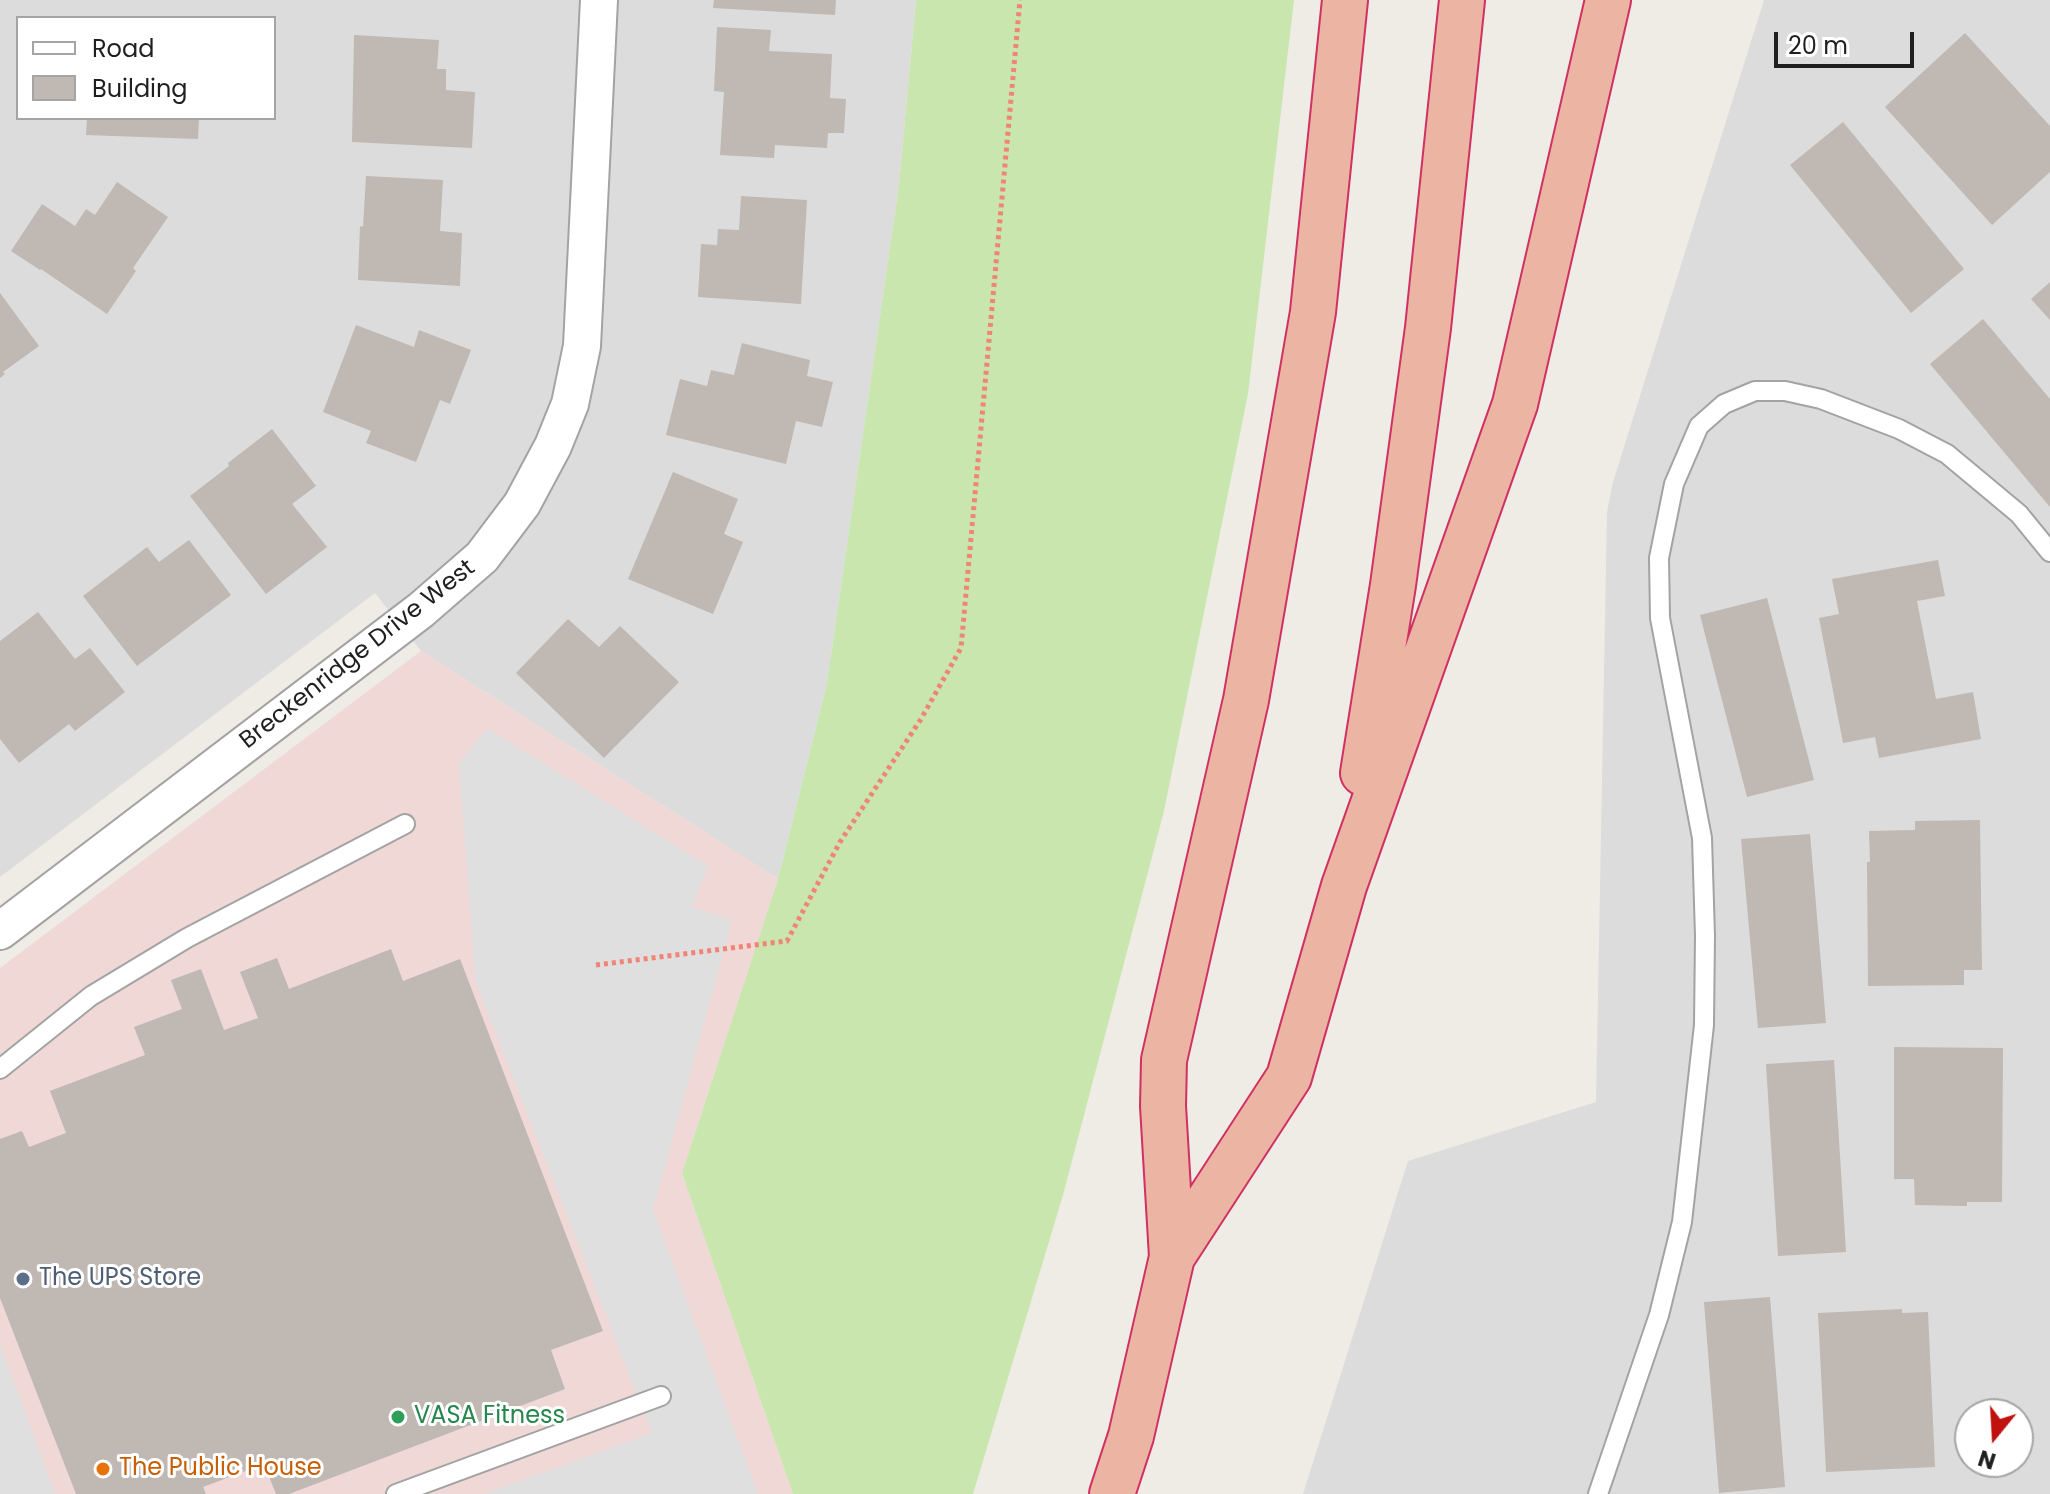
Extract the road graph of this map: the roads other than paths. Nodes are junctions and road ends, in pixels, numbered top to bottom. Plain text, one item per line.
1 (599, 0) edge
2 (1345, 0) edge
3 (1462, 0) edge
4 (1608, 0) edge
5 (2050, 552) edge
6 (405, 824) dead end
7 (1344, 886) junction
8 (0, 931) edge
9 (0, 1069) edge
10 (1172, 1257) junction
11 (661, 1396) dead end
12 (396, 1494) edge
13 (1112, 1494) edge
14 (1598, 1494) edge

1 - 8 street, Breckenridge Drive West
2 - 10 highway
3 - 7 highway
4 - 7 highway
5 - 14 lane
6 - 9 lane
7 - 10 highway
10 - 13 highway
11 - 12 lane

